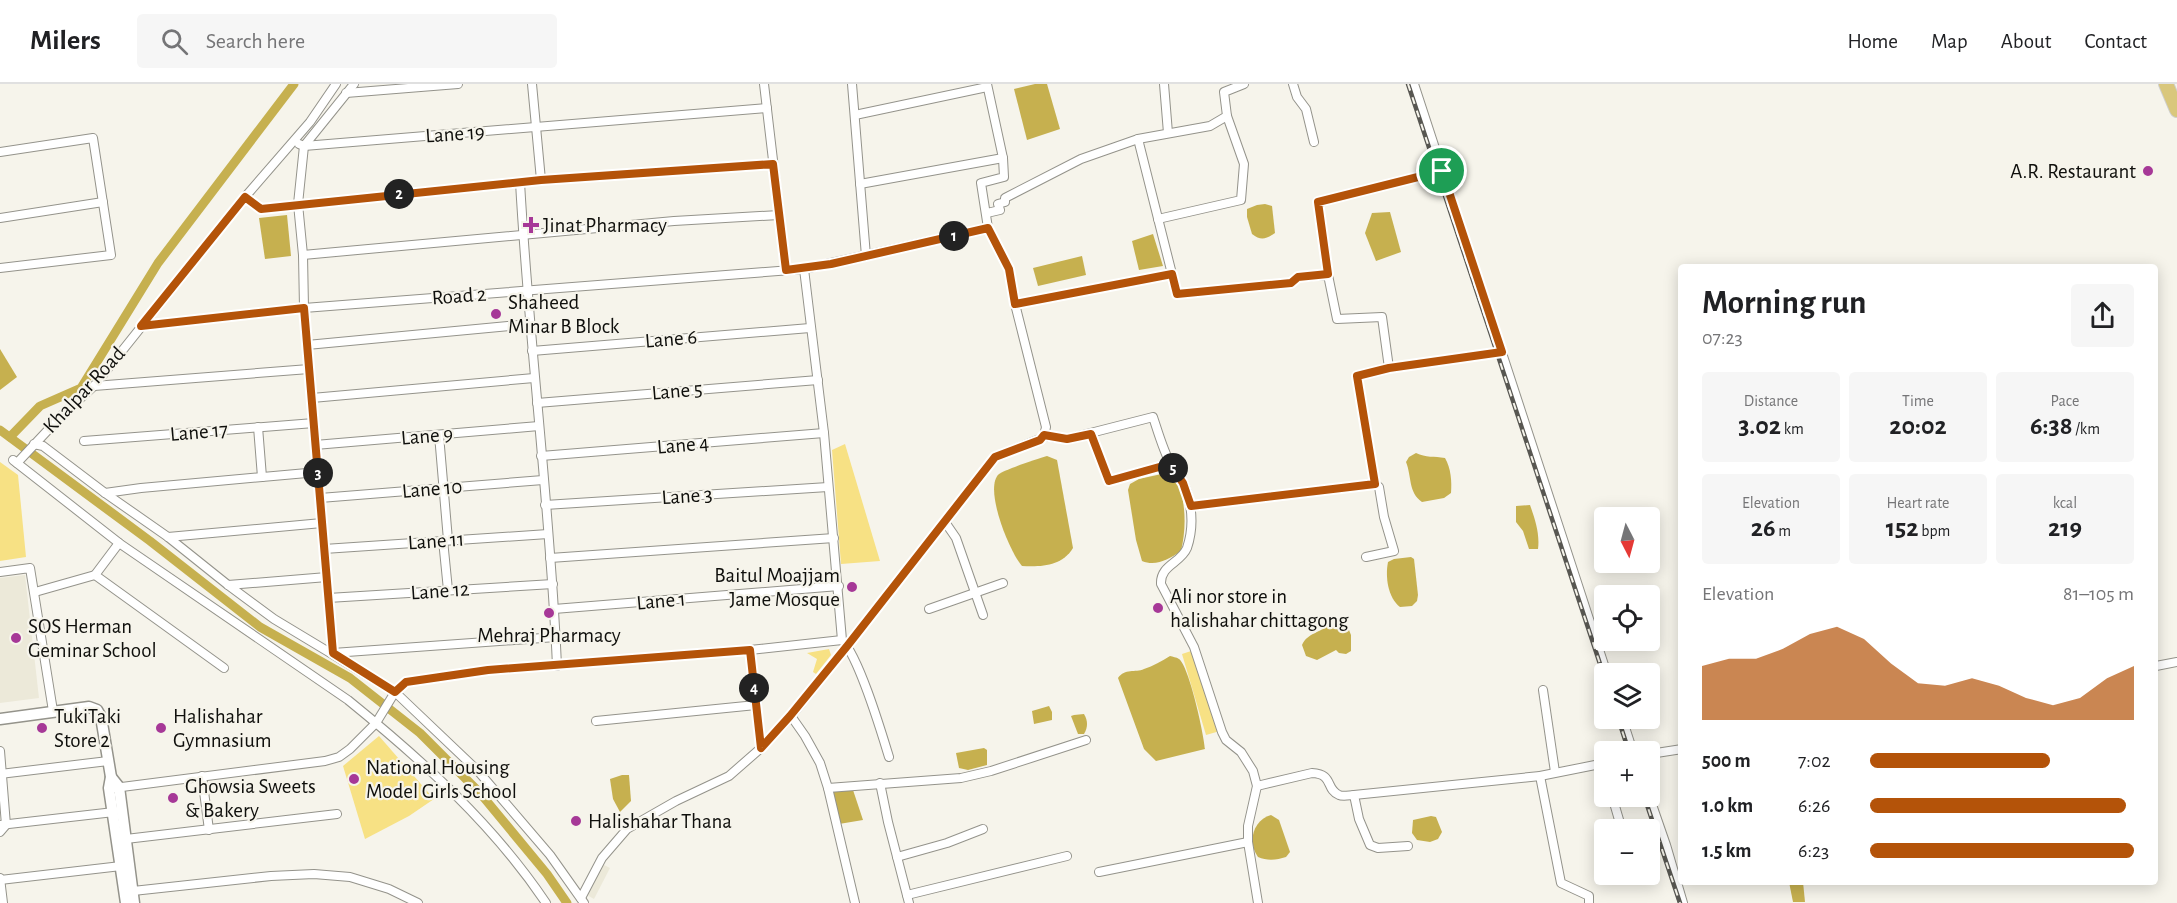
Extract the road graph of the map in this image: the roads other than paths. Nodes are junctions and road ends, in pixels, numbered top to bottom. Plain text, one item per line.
1 (336, 84) edge
2 (354, 84) edge
3 (459, 84) edge
4 (532, 84) edge
5 (764, 84) edge
6 (852, 84) edge
7 (1164, 84) edge
8 (1244, 84) edge
9 (1293, 84) edge
10 (1414, 84) edge
11 (2166, 84) edge
12 (987, 86) edge
13 (346, 93) junction
14 (767, 108) junction
15 (2177, 110) edge
16 (855, 115) junction
17 (1227, 116) junction
18 (537, 128) junction
19 (1168, 133) junction
20 (1138, 139) junction
21 (293, 142) junction
22 (1314, 142) dead end
23 (304, 146) junction
24 (0, 152) edge
25 (1003, 158) junction
26 (773, 164) junction
27 (1442, 171) junction
28 (541, 180) junction
29 (520, 182) junction
30 (860, 184) junction
31 (245, 197) junction
32 (103, 202) junction
33 (298, 204) junction
34 (987, 213) junction
35 (779, 215) junction
36 (0, 218) edge
37 (1158, 219) junction
38 (988, 228) junction
39 (523, 234) junction
40 (303, 255) junction
41 (866, 256) junction
42 (0, 268) edge
43 (804, 269) junction
44 (786, 270) junction
45 (1172, 274) junction
46 (1328, 274) junction
47 (527, 291) junction
48 (1015, 304) junction
49 (304, 308) junction
50 (530, 324) junction
51 (141, 326) junction
52 (810, 328) junction
53 (307, 345) junction
54 (532, 351) junction
55 (1502, 352) junction
56 (1389, 368) junction
57 (309, 369) junction
58 (534, 378) junction
59 (818, 380) junction
60 (94, 386) junction
61 (312, 398) junction
62 (537, 403) junction
63 (314, 423) junction
64 (539, 426) junction
65 (258, 427) junction
66 (824, 433) junction
67 (1091, 434) junction
68 (439, 435) junction
69 (1044, 435) junction
70 (84, 441) dead end
71 (34, 444) junction
72 (315, 446) junction
73 (541, 456) junction
74 (1170, 464) junction
75 (318, 472) junction
76 (262, 477) junction
77 (543, 480) junction
78 (1375, 484) junction
79 (828, 487) junction
80 (444, 488) junction
81 (105, 494) junction
82 (320, 498) junction
83 (545, 505) junction
84 (1191, 506) junction
85 (945, 522) junction
86 (322, 523) junction
87 (548, 534) junction
88 (168, 537) junction
89 (834, 538) junction
90 (446, 540) junction
91 (119, 543) junction
92 (324, 549) junction
93 (1366, 557) dead end
94 (550, 558) junction
95 (0, 572) edge
96 (95, 575) junction
97 (327, 577) junction
98 (1003, 583) dead end
99 (553, 584) junction
100 (228, 585) junction
101 (838, 586) junction
102 (448, 590) junction
103 (34, 592) junction
104 (975, 592) junction
105 (328, 598) junction
106 (554, 609) junction
107 (929, 609) dead end
108 (983, 615) dead end
109 (556, 637) junction
110 (845, 642) junction
111 (750, 650) junction
112 (333, 653) junction
113 (2177, 662) edge
114 (1603, 663) edge
115 (560, 665) junction
116 (2158, 666) edge
117 (224, 668) dead end
118 (1543, 690) dead end
119 (395, 694) junction
120 (756, 705) junction
121 (53, 711) junction
122 (790, 716) junction
123 (0, 719) edge
124 (596, 721) dead end
125 (376, 723) junction
126 (1086, 740) dead end
127 (761, 748) junction
128 (1678, 750) edge
129 (0, 751) edge
130 (1660, 752) edge
131 (889, 757) dead end
132 (108, 761) junction
133 (1594, 765) edge
134 (1555, 772) junction
135 (1, 774) edge
136 (202, 776) junction
137 (1540, 776) junction
138 (880, 783) junction
139 (1257, 786) junction
140 (114, 788) junction
141 (828, 788) junction
142 (1354, 795) junction
143 (1653, 807) edge
144 (114, 812) junction
145 (337, 814) dead end
146 (3, 825) edge
147 (983, 829) dead end
148 (209, 830) junction
149 (0, 832) edge
150 (126, 839) junction
151 (1248, 842) junction
152 (1408, 846) dead end
153 (1067, 856) dead end
154 (897, 857) junction
155 (121, 866) junction
156 (1099, 872) dead end
157 (0, 879) edge
158 (134, 897) edge
159 (908, 899) edge
160 (582, 901) edge
161 (3, 903) edge
162 (126, 903) edge
163 (418, 903) edge
164 (546, 903) edge
165 (855, 903) edge
166 (1258, 903) edge
167 (1589, 903) edge
168 (1683, 903) edge

1 - 21 street, Khalpar Road
2 - 13 street
3 - 13 street
4 - 18 street
5 - 14 street
6 - 16 street
7 - 19 street
8 - 17 street
9 - 22 street
10 - 27 street
11 - 15 highway
12 - 16 street
12 - 25 street
13 - 23 street
14 - 18 street, Lane 19
14 - 26 street
16 - 30 street
17 - 19 street
17 - 37 street
18 - 23 street, Lane 19
18 - 28 street
19 - 20 street
20 - 34 street
20 - 37 street
21 - 23 street
21 - 31 street, Khalpar Road
23 - 33 street
24 - 32 street
25 - 30 street
25 - 34 street
26 - 28 street
26 - 35 street
27 - 46 street
27 - 55 street
28 - 29 street
29 - 33 street
29 - 39 street
30 - 41 street
31 - 33 street
31 - 51 street, Khalpar Road
32 - 36 street
32 - 42 street
33 - 40 street
34 - 38 street
35 - 39 street
35 - 44 street
37 - 45 street
38 - 41 street, Road 2
38 - 48 street
39 - 40 street
39 - 47 street
40 - 49 street
41 - 43 street, Road 2
43 - 44 street, Road 2
43 - 52 street
44 - 47 street, Road 2
45 - 46 street
45 - 48 street
46 - 56 street
47 - 49 street, Road 2
47 - 50 street
48 - 69 street
49 - 51 street, Road 2
49 - 53 street
50 - 53 street
50 - 54 street
51 - 60 street, Khalpar Road
52 - 54 street, Lane 6
52 - 59 street
53 - 57 street
54 - 58 street
55 - 56 street
55 - 114 street
56 - 78 street
57 - 60 street
57 - 61 street
58 - 61 street
58 - 62 street
59 - 62 street, Lane 5
59 - 66 street
60 - 71 street, Khalpar Road
61 - 63 street
62 - 64 street
63 - 65 street, Lane 17
63 - 72 street
64 - 68 street, Lane 9
64 - 73 street
65 - 70 street, Lane 17
65 - 76 street
66 - 73 street, Lane 4
66 - 79 street
67 - 69 street
67 - 74 street
67 - 74 street
68 - 72 street, Lane 9
68 - 80 street
69 - 85 street
71 - 81 street
71 - 91 street, Khalpar Road
72 - 75 street
73 - 77 street
74 - 84 street
75 - 76 street
75 - 82 street
76 - 81 street
77 - 80 street, Lane 10
77 - 83 street
78 - 84 street
78 - 93 street
79 - 83 street, Lane 3
79 - 89 street
80 - 82 street, Lane 10
80 - 90 street
81 - 88 street
82 - 86 street
83 - 87 street
84 - 139 street
85 - 104 street
85 - 110 street
86 - 88 street
86 - 92 street
87 - 90 street, Lane 11
87 - 94 street
88 - 100 street
89 - 94 street
89 - 101 street
90 - 92 street, Lane 11
90 - 102 street
91 - 96 street
91 - 125 street
92 - 97 street
94 - 99 street
95 - 103 street
96 - 103 street
96 - 117 street
97 - 100 street
97 - 105 street
98 - 104 street
99 - 102 street, Lane 12
99 - 106 street
100 - 112 street
101 - 106 street, Lane 1
101 - 110 street
102 - 105 street, Lane 12
103 - 121 street
104 - 107 street
104 - 108 street
105 - 112 street
106 - 109 street
109 - 112 street
109 - 115 street
110 - 111 street
110 - 122 street
110 - 131 street
111 - 115 street
111 - 120 street
112 - 119 street
113 - 116 street
115 - 119 street
118 - 134 street
119 - 125 street
119 - 160 street
120 - 124 street
120 - 127 street
121 - 123 street
121 - 132 street
122 - 127 street
122 - 141 street
125 - 136 street
125 - 164 street
126 - 138 street
127 - 160 street
128 - 130 street
129 - 135 street
132 - 135 street
132 - 140 street
133 - 134 street
134 - 137 street
135 - 146 street
136 - 140 street
136 - 148 street
137 - 142 street
137 - 167 street
138 - 141 street
138 - 154 street
139 - 142 street
139 - 151 street
140 - 144 street
140 - 150 street
141 - 165 street
142 - 152 street
143 - 168 street
144 - 146 street
144 - 155 street
145 - 148 street
146 - 149 street
147 - 154 street
148 - 150 street
150 - 158 street
151 - 156 street
151 - 166 street
153 - 159 street
154 - 159 street
155 - 157 street
155 - 162 street
157 - 161 street
158 - 163 street

